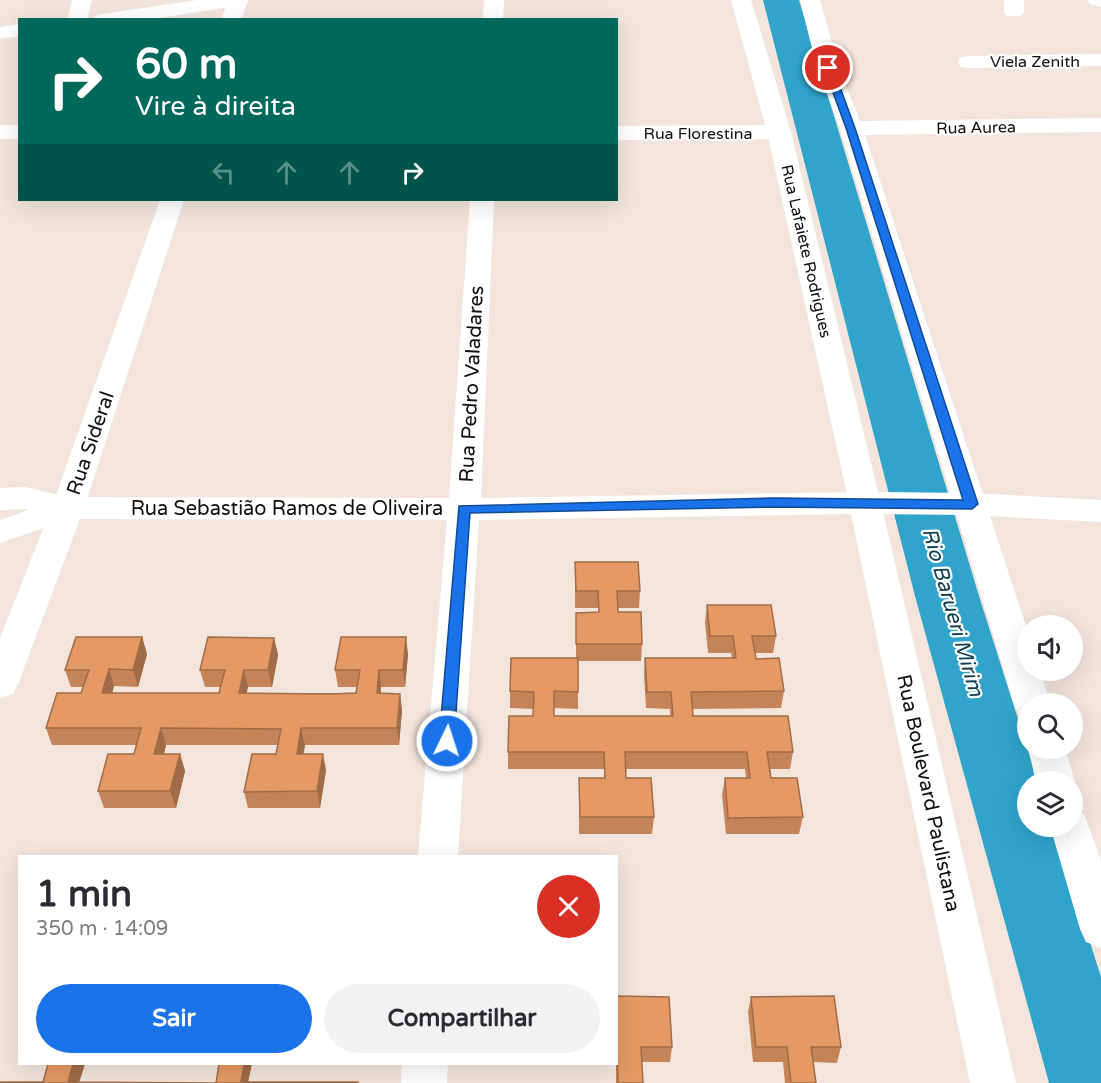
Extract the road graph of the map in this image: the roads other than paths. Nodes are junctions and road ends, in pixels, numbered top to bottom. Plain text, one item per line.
1 (82, 0) edge
2 (122, 0) edge
3 (237, 0) edge
4 (494, 0) edge
5 (741, 0) edge
6 (810, 0) edge
7 (187, 8) junction
8 (77, 18) edge
9 (116, 18) edge
10 (232, 18) edge
11 (493, 18) edge
12 (18, 30) edge
13 (0, 33) edge
14 (1101, 60) edge
15 (969, 62) dead end
16 (1101, 125) edge
17 (851, 128) junction
18 (0, 132) edge
19 (18, 132) edge
20 (779, 132) junction
21 (618, 133) edge
22 (172, 201) edge
23 (482, 201) edge
24 (0, 499) edge
25 (875, 503) junction
26 (958, 504) junction
27 (68, 508) junction
28 (464, 509) junction
29 (1101, 511) edge
30 (0, 532) edge
31 (0, 684) edge
32 (1028, 693) edge
33 (1073, 837) edge
34 (438, 855) edge
35 (1101, 929) edge
36 (425, 1065) edge
37 (424, 1083) edge
38 (993, 1083) edge

1 - 8 street
2 - 7 street
3 - 7 street
3 - 10 street
4 - 11 street
5 - 20 street, Rua Lafaiete Rodrigues
6 - 17 street
7 - 9 street
12 - 13 street
14 - 15 street, Viela Zenith
16 - 17 street, Rua Aurea
17 - 26 street
18 - 19 street
20 - 21 street, Rua Florestina
20 - 25 street, Rua Lafaiete Rodrigues
22 - 27 street, Rua Sideral
23 - 28 street, Rua Pedro Valadares
24 - 27 street, Rua Sebastião Ramos de Oliveira
25 - 26 street, Rua Sebastião Ramos de Oliveira
25 - 28 street, Rua Sebastião Ramos de Oliveira
25 - 38 street, Rua Boulevard Paulistana
26 - 29 street, Rua Sebastião Ramos de Oliveira
26 - 32 street
27 - 28 street, Rua Sebastião Ramos de Oliveira
27 - 30 street
27 - 31 street, Rua Sideral
28 - 34 street, Rua Pedro Valadares
33 - 35 street
36 - 37 street

